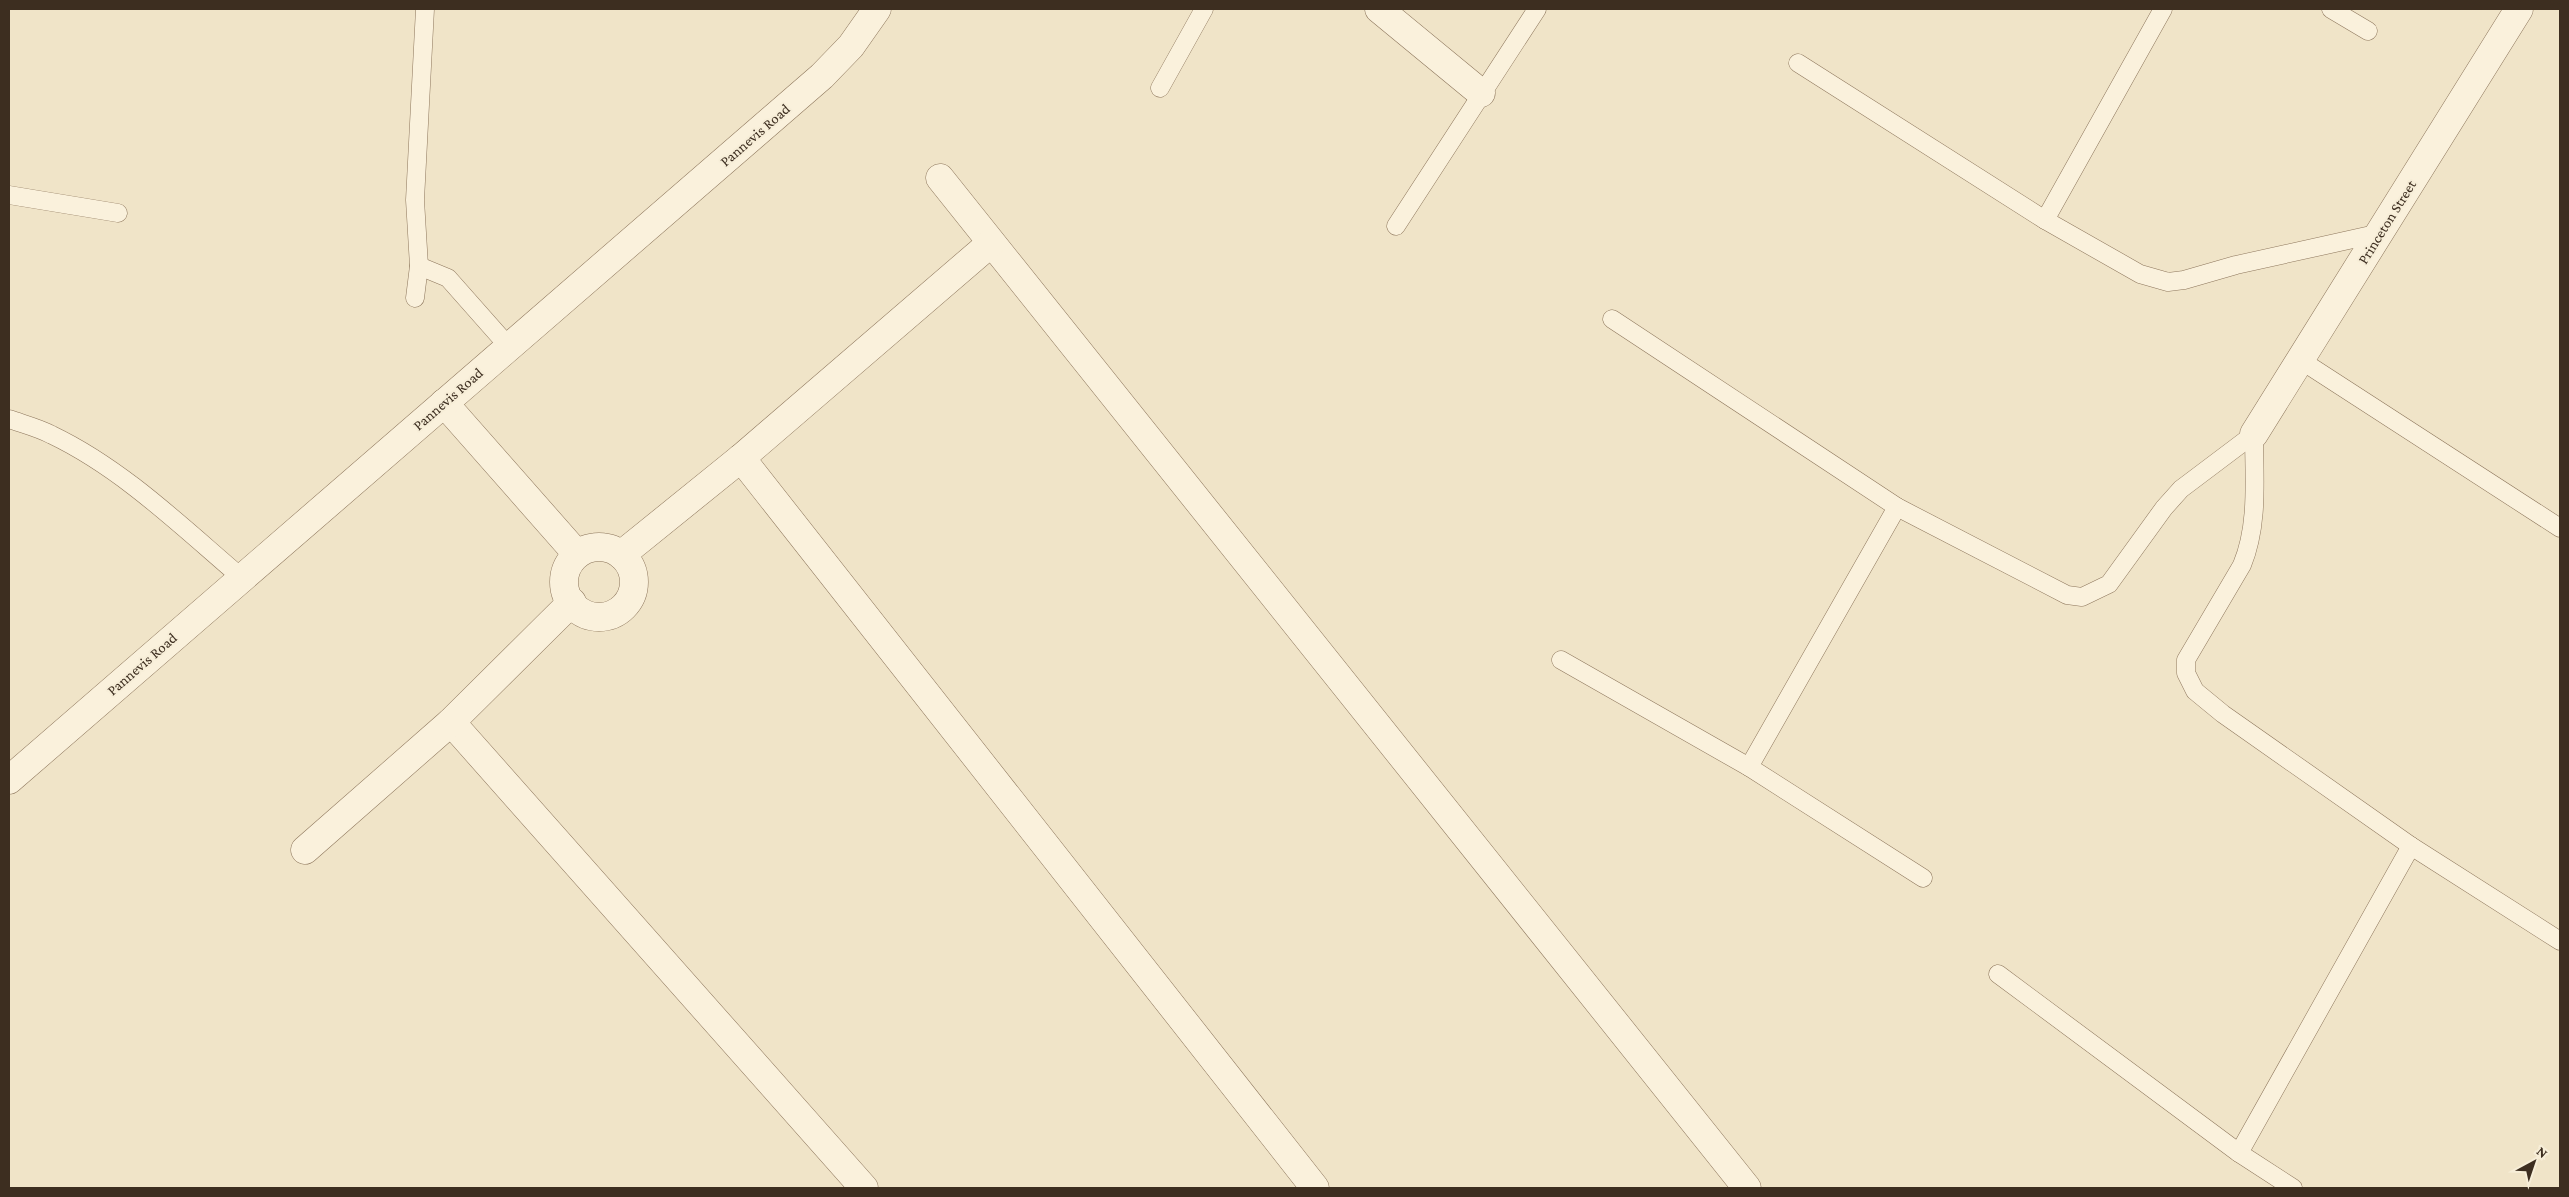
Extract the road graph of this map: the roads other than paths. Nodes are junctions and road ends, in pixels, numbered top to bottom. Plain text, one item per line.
1 (425, 9) edge
2 (876, 9) edge
3 (1204, 9) edge
4 (1380, 9) edge
5 (1537, 9) edge
6 (2163, 9) edge
7 (2331, 9) edge
8 (2519, 9) edge
9 (2368, 31) dead end
10 (1798, 63) dead end
11 (1160, 88) dead end
12 (1481, 93) junction
13 (940, 178) dead end
14 (9, 195) edge
15 (118, 213) dead end
16 (2045, 220) junction
17 (1396, 226) dead end
18 (2380, 233) junction
19 (991, 243) junction
20 (419, 266) junction
21 (415, 298) dead end
22 (1612, 319) dead end
23 (509, 347) junction
24 (2302, 361) junction
25 (444, 403) junction
26 (9, 419) edge
27 (2254, 434) junction
28 (741, 458) junction
29 (1897, 508) junction
30 (2560, 528) edge
31 (577, 554) junction
32 (621, 555) junction
33 (242, 578) junction
34 (572, 602) junction
35 (1561, 660) dead end
36 (451, 722) junction
37 (1749, 767) junction
38 (9, 780) edge
39 (2411, 846) junction
40 (305, 850) dead end
41 (1924, 878) dead end
42 (2560, 941) edge
43 (1998, 974) dead end
44 (2239, 1153) junction
45 (864, 1188) edge
46 (1315, 1188) edge
47 (1747, 1188) edge
48 (2293, 1188) edge

1 - 20 lane
2 - 23 street, Pannevis Road
3 - 11 lane
4 - 12 street
5 - 12 lane
6 - 16 lane
7 - 9 lane
8 - 18 street, Princeton Street
10 - 16 lane
12 - 17 lane
13 - 19 street
14 - 15 lane
16 - 18 lane
18 - 24 street, Princeton Street
19 - 28 street
19 - 47 street
20 - 21 lane
20 - 23 lane
22 - 29 lane
23 - 25 street, Pannevis Road
24 - 27 street, Princeton Street
24 - 30 lane
25 - 31 street
25 - 33 street, Pannevis Road
26 - 33 lane
27 - 29 lane
27 - 39 lane
28 - 32 street
28 - 46 street
29 - 37 lane
31 - 32 street
31 - 34 street
32 - 34 street
33 - 38 street, Pannevis Road
34 - 36 street
35 - 37 lane
36 - 40 street
36 - 45 street
37 - 41 lane
39 - 42 lane
39 - 44 lane
43 - 44 lane
44 - 48 lane

